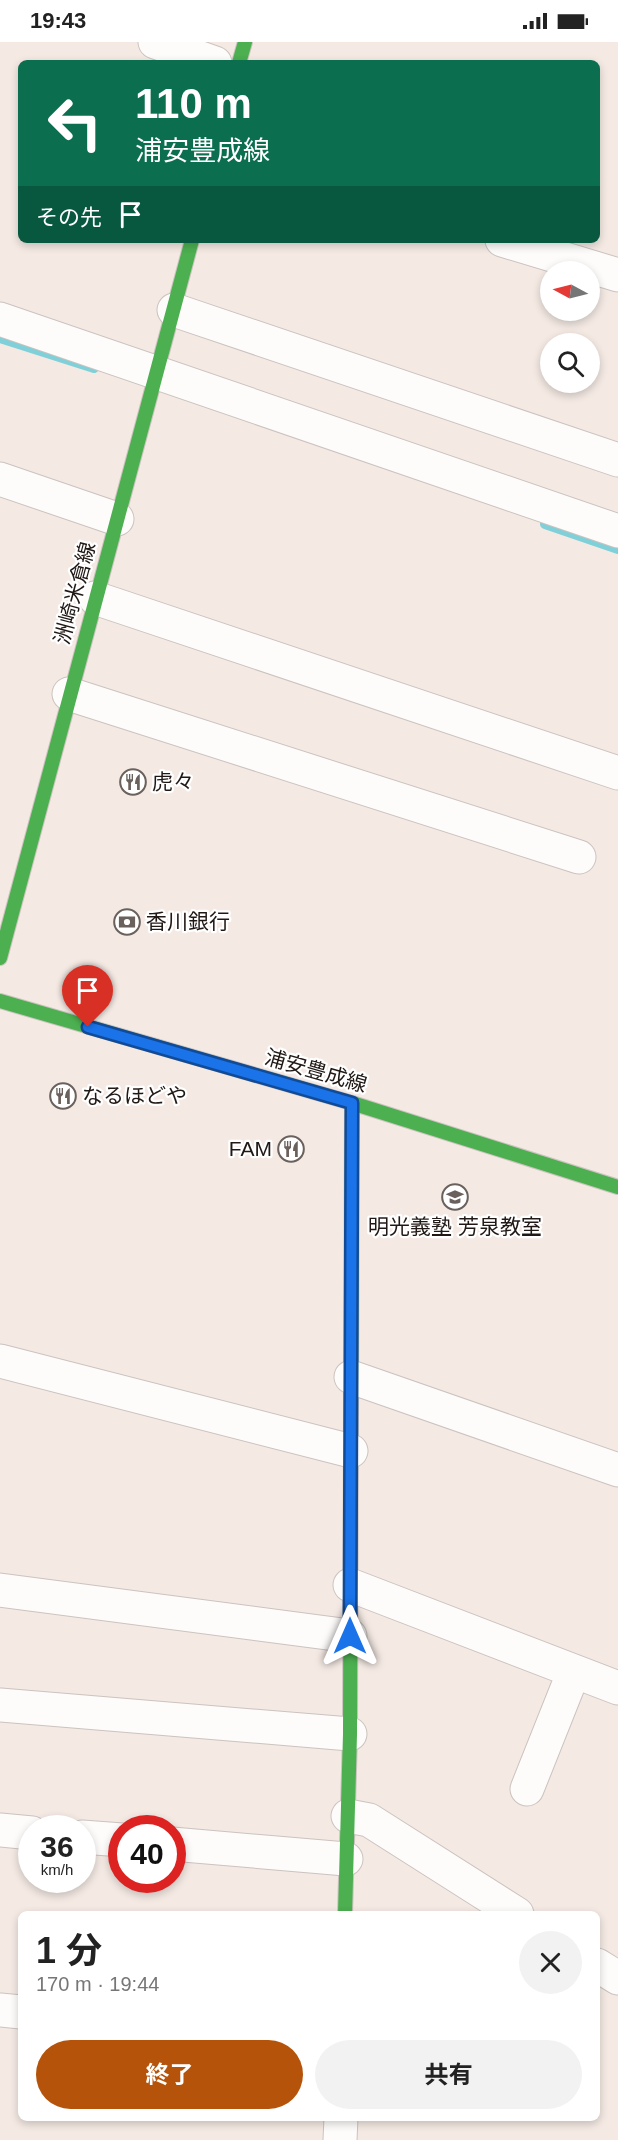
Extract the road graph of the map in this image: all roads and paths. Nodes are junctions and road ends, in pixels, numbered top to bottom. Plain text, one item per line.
1 (155, 42) edge
2 (244, 42) edge
3 (206, 60) edge
4 (240, 60) edge
5 (191, 243) edge
6 (512, 243) edge
7 (618, 275) edge
8 (174, 310) junction
9 (0, 319) edge
10 (154, 383) junction
11 (618, 460) edge
12 (0, 479) edge
13 (117, 519) junction
14 (618, 531) edge
15 (95, 598) junction
16 (69, 694) junction
17 (618, 773) edge
18 (579, 857) dead end
19 (0, 958) edge
20 (0, 1001) edge
21 (352, 1103) junction
22 (618, 1187) edge
23 (0, 1360) edge
24 (351, 1377) junction
25 (351, 1451) junction
26 (618, 1470) edge
27 (350, 1585) junction
28 (0, 1590) edge
29 (350, 1636) junction
30 (574, 1671) junction
31 (618, 1688) edge
32 (0, 1705) edge
33 (350, 1734) junction
34 (527, 1789) dead end
35 (348, 1816) junction
36 (0, 1830) edge
37 (18, 1832) edge
38 (186, 1845) edge
39 (346, 1859) junction
40 (345, 1911) edge
41 (512, 1911) edge
42 (600, 1967) edge
43 (618, 1978) edge
44 (0, 2010) edge
45 (18, 2012) edge
46 (341, 2121) edge
47 (340, 2140) edge

1 - 3 street
2 - 4 main road
5 - 8 main road, 洲崎米倉線
6 - 7 street
8 - 10 main road, 洲崎米倉線
8 - 11 street
9 - 10 street
10 - 13 main road, 洲崎米倉線
10 - 14 street
12 - 13 street
13 - 15 main road, 洲崎米倉線
15 - 16 main road, 洲崎米倉線
15 - 17 street
16 - 18 street
16 - 19 main road, 洲崎米倉線
20 - 21 main road, 浦安豊成線
21 - 22 main road, 浦安豊成線
21 - 24 main road
23 - 25 street
24 - 25 main road
24 - 26 street
25 - 27 main road
27 - 29 main road
27 - 30 street
28 - 29 street
29 - 33 main road
30 - 31 street
30 - 34 street
32 - 33 street
33 - 35 main road
35 - 39 main road
35 - 41 street
36 - 37 street
38 - 39 street
39 - 40 main road
42 - 43 street
44 - 45 street
46 - 47 street

